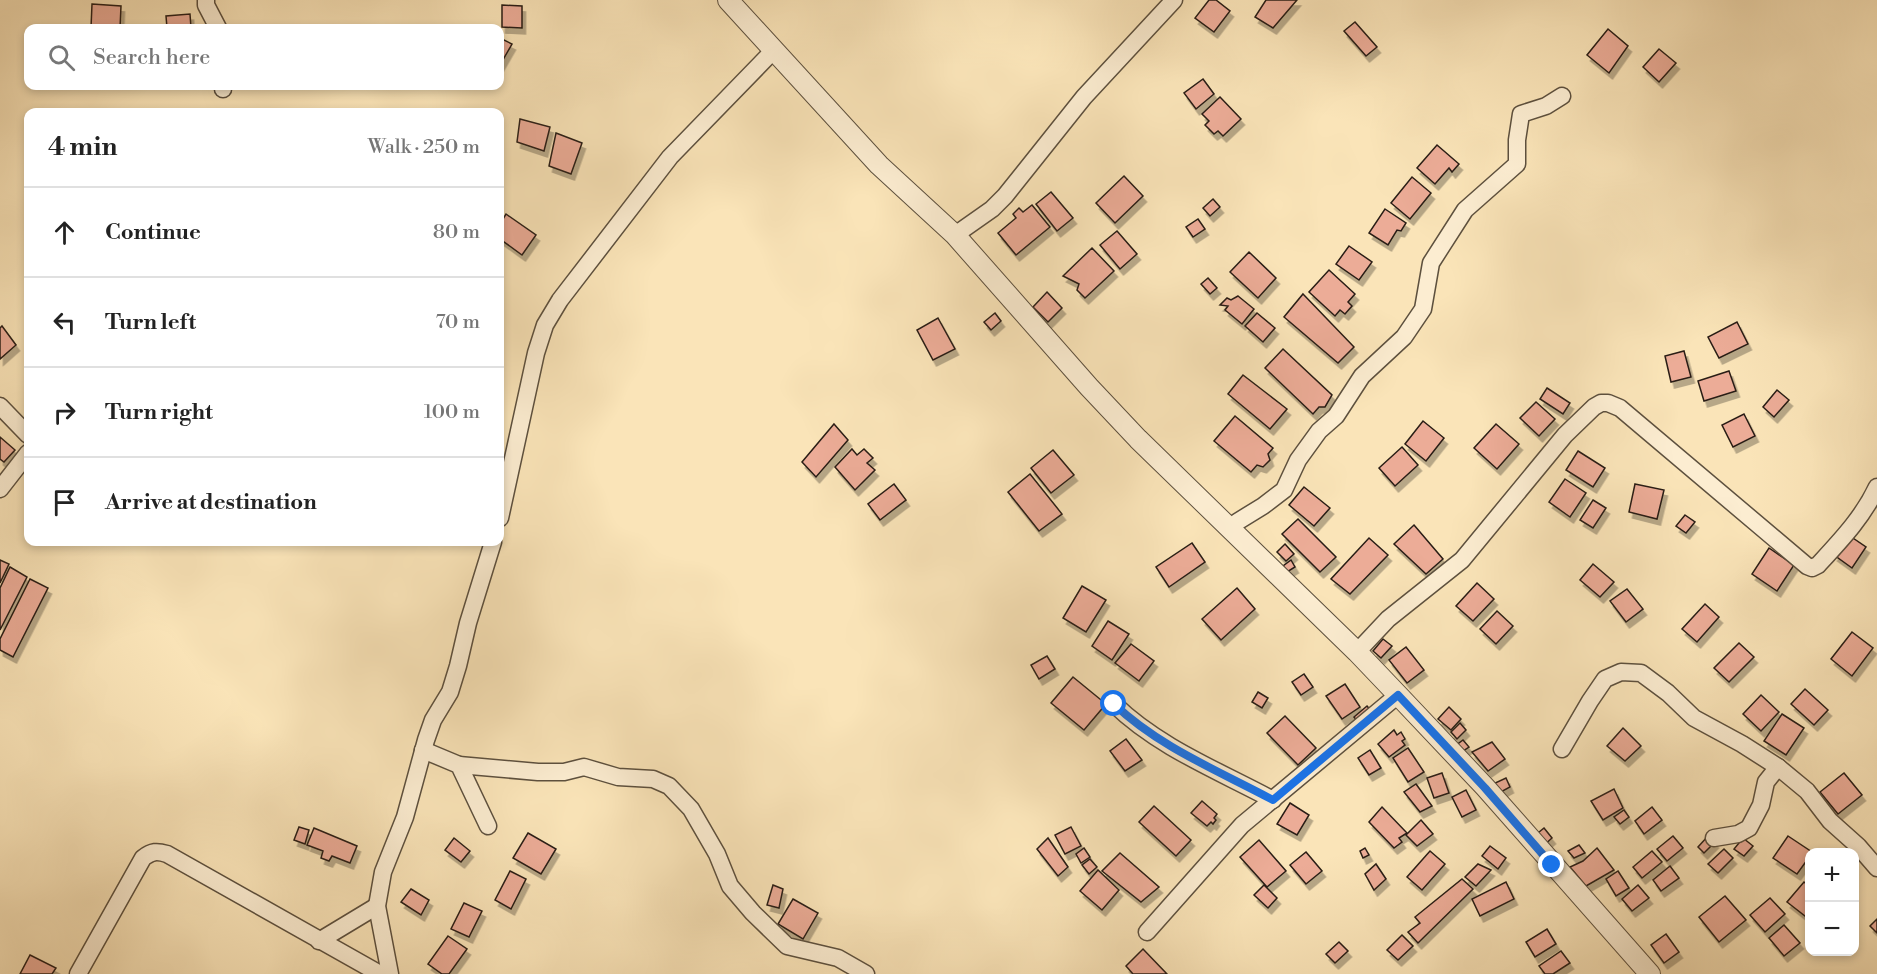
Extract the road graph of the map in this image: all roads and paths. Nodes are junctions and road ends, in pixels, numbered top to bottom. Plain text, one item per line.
1 (206, 0) edge
2 (728, 0) edge
3 (1174, 0) edge
4 (216, 24) edge
5 (774, 50) junction
6 (1563, 96) dead end
7 (955, 235) junction
8 (0, 406) edge
9 (24, 431) edge
10 (24, 458) edge
11 (1877, 487) edge
12 (0, 489) edge
13 (504, 500) edge
14 (1232, 532) junction
15 (492, 546) edge
16 (1357, 652) junction
17 (1398, 695) junction
18 (1114, 704) dead end
19 (1562, 749) dead end
20 (423, 750) junction
21 (459, 765) junction
22 (1778, 767) junction
23 (1273, 800) junction
24 (488, 826) dead end
25 (1714, 838) dead end
26 (1877, 868) edge
27 (377, 906) junction
28 (1147, 932) dead end
29 (319, 941) junction
30 (78, 974) edge
31 (380, 974) edge
32 (390, 974) edge
33 (866, 974) edge
34 (1650, 974) edge

1 - 4 street
2 - 5 street
3 - 7 street
5 - 7 street
5 - 13 street
6 - 14 street
7 - 14 street
8 - 9 street
10 - 12 street
11 - 16 street
14 - 16 street
15 - 20 street
16 - 17 street
17 - 23 street
17 - 34 street
18 - 23 street
19 - 22 street
20 - 21 street
20 - 27 street
21 - 24 street
21 - 33 street
22 - 25 street
22 - 26 street
23 - 28 street
27 - 29 street
27 - 32 street
29 - 30 street
29 - 31 street

